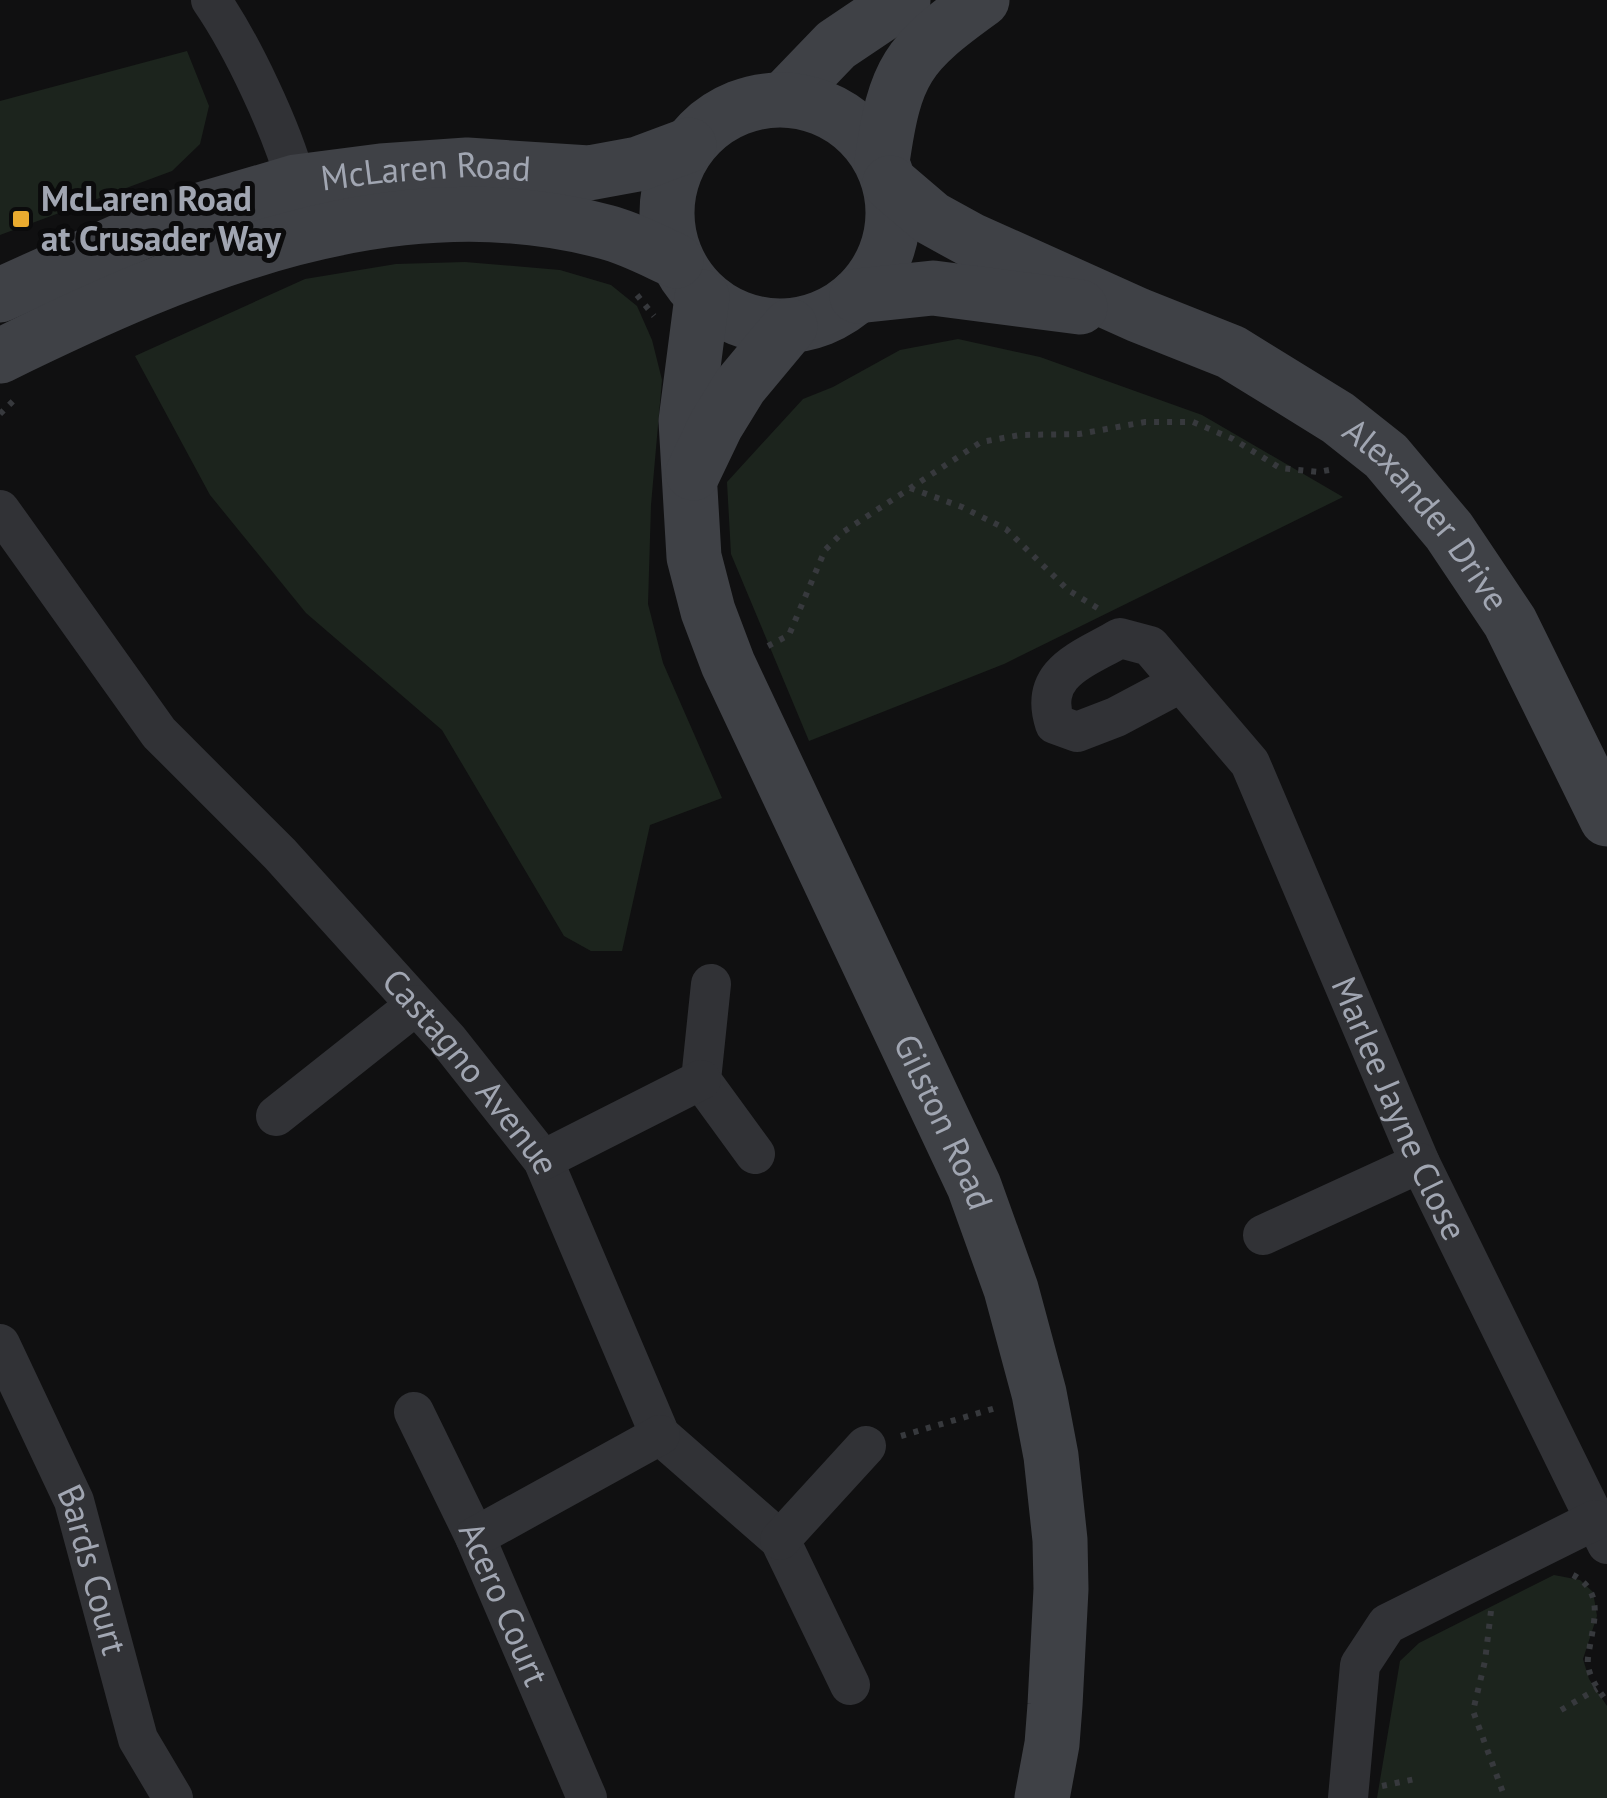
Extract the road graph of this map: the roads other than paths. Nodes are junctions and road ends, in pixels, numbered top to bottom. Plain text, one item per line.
1 (903, 0) edge
2 (982, 0) edge
3 (213, 1) edge
4 (784, 99) junction
5 (689, 145) junction
6 (886, 172) junction
7 (296, 182) junction
8 (679, 293) junction
9 (0, 295) edge
10 (857, 296) junction
11 (1138, 315) junction
12 (790, 326) junction
13 (12, 373) edge
14 (690, 480) junction
15 (0, 510) edge
16 (1180, 683) junction
17 (1607, 820) edge
18 (711, 984) dead end
19 (416, 1005) junction
20 (701, 1080) junction
21 (276, 1116) dead end
22 (755, 1154) dead end
23 (543, 1160) junction
24 (1420, 1163) junction
25 (1263, 1235) dead end
26 (0, 1344) edge
27 (414, 1412) dead end
28 (660, 1436) junction
29 (866, 1446) road end
30 (1594, 1531) edge
31 (475, 1537) junction
32 (780, 1540) junction
33 (850, 1685) dead end
34 (1364, 1792) edge
35 (173, 1798) edge
36 (587, 1798) edge
37 (1042, 1798) edge

1 - 4 main road
2 - 6 main road
3 - 7 street
4 - 5 main road
4 - 6 main road
5 - 7 main road, McLaren Road
5 - 8 main road
6 - 10 main road
6 - 11 main road, Alexander Drive
7 - 9 main road, McLaren Road
8 - 12 main road
8 - 13 main road, McLaren Road
8 - 14 main road, Gilston Road
10 - 11 main road, Alexander Drive
10 - 12 main road
11 - 17 main road, Alexander Drive
12 - 14 main road, Gilston Road
14 - 37 main road, Gilston Road
15 - 19 street, Castagno Avenue
16 - 16 street, Marlee Jayne Close
16 - 24 street, Marlee Jayne Close
18 - 20 street
19 - 21 street
19 - 23 street, Castagno Avenue
20 - 22 street
20 - 23 street
23 - 28 street, Castagno Avenue
24 - 25 street
24 - 30 street, Marlee Jayne Close
26 - 35 street, Bards Court
27 - 31 street, Acero Court
28 - 31 street
28 - 32 street, Castagno Avenue
29 - 32 street
30 - 34 street
31 - 36 street, Acero Court
32 - 33 street, Castagno Avenue

